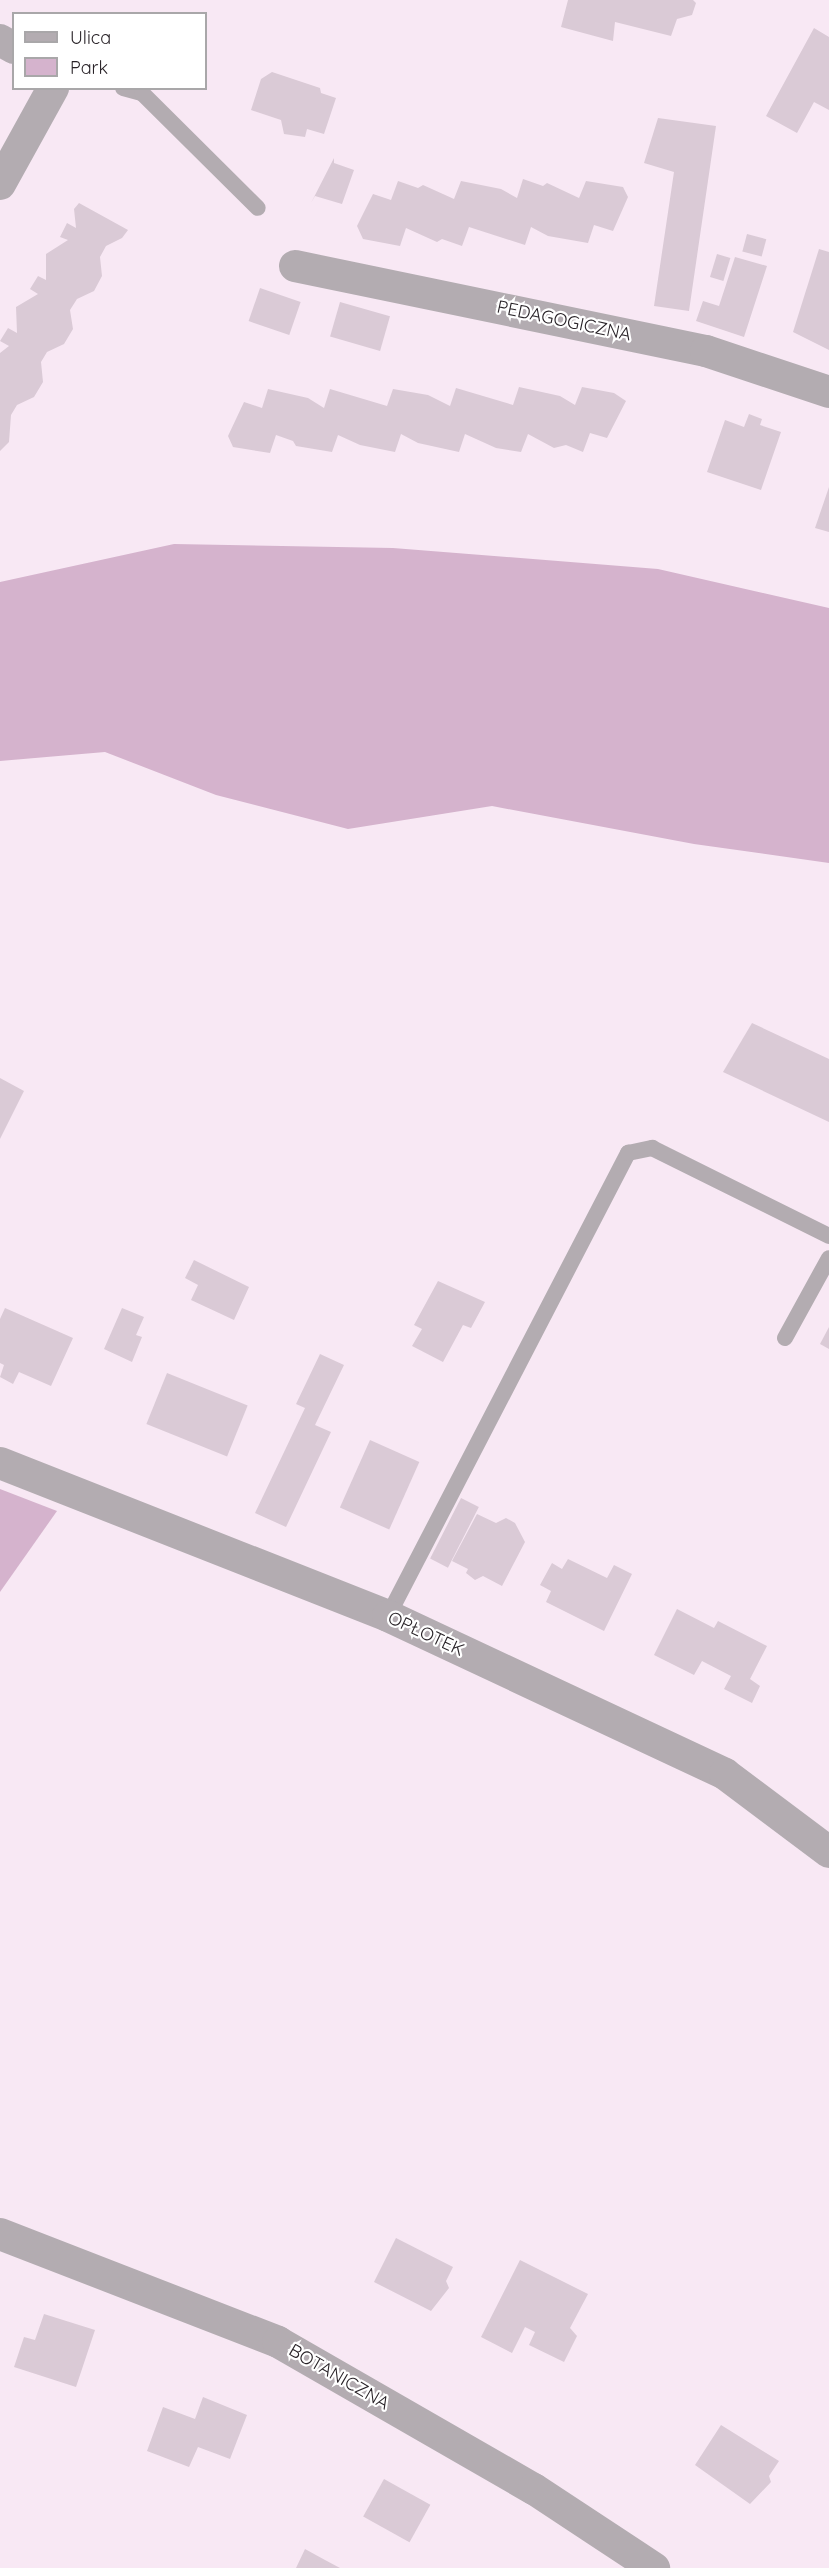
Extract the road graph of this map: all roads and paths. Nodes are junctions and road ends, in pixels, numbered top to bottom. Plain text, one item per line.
1 (52, 90) edge
2 (131, 90) edge
3 (0, 184) edge
4 (258, 208) dead end
5 (295, 266) dead end
6 (829, 392) edge
7 (829, 1236) edge
8 (829, 1258) edge
9 (785, 1338) dead end
10 (0, 1463) edge
11 (388, 1616) junction
12 (829, 1852) edge
13 (0, 2234) edge
14 (654, 2568) edge

1 - 3 street
2 - 4 lane
5 - 6 street, PEDAGOGICZNA
7 - 11 lane
8 - 9 lane
10 - 11 street, OPŁOTEK
11 - 12 street, OPŁOTEK
13 - 14 street, BOTANICZNA

